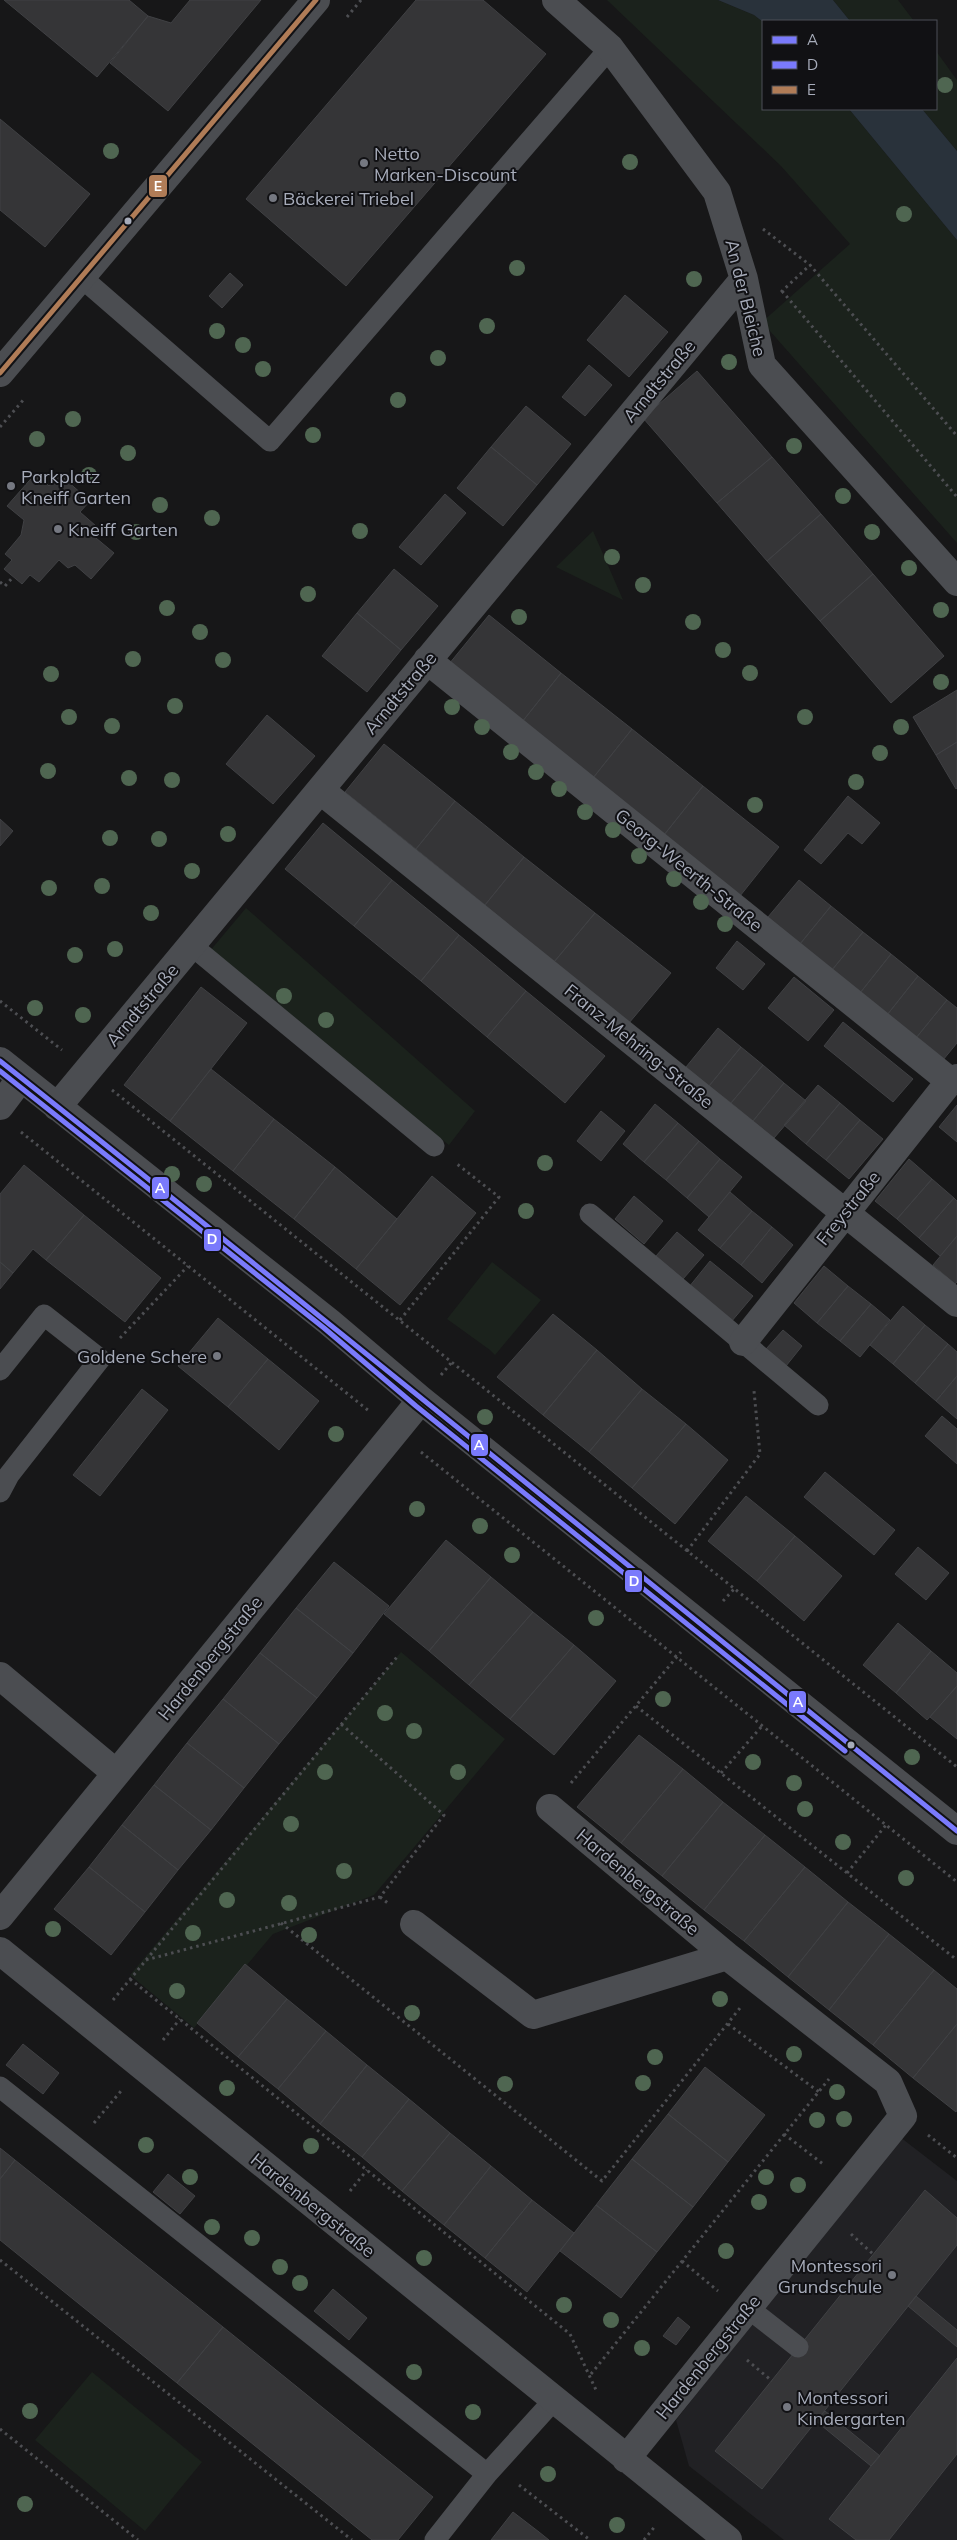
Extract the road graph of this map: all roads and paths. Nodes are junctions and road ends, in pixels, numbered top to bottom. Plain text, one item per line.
1 (316, 0) edge
2 (556, 0) edge
3 (610, 48) junction
4 (718, 192) junction
5 (81, 277) junction
6 (744, 279) junction
7 (782, 291) dead end
8 (0, 373) edge
9 (28, 394) dead end
10 (0, 427) edge
11 (957, 436) edge
12 (957, 497) edge
13 (13, 576) dead end
14 (0, 582) edge
15 (957, 582) edge
16 (427, 660) junction
17 (320, 790) junction
18 (191, 945) junction
19 (0, 1001) edge
20 (0, 1061) edge
21 (87, 1070) junction
22 (21, 1078) junction
23 (954, 1080) edge
24 (57, 1107) junction
25 (8, 1117) edge
26 (434, 1146) joint
27 (845, 1212) junction
28 (590, 1214) dead end
29 (188, 1266) junction
30 (957, 1303) edge
31 (400, 1320) junction
32 (742, 1342) junction
33 (100, 1359) junction
34 (0, 1370) edge
35 (421, 1400) junction
36 (818, 1405) dead end
37 (396, 1432) junction
38 (3, 1478) edge
39 (688, 1550) junction
40 (734, 1588) junction
41 (702, 1626) junction
42 (676, 1657) junction
43 (397, 1658) dead end
44 (0, 1676) edge
45 (636, 1706) junction
46 (341, 1724) junction
47 (762, 1726) junction
48 (957, 1767) edge
49 (116, 1773) junction
50 (721, 1774) junction
51 (550, 1808) joint
52 (886, 1825) junction
53 (957, 1831) edge
54 (847, 1873) junction
55 (957, 1882) edge
56 (0, 1916) edge
57 (282, 1923) junction
58 (414, 1924) dead end
59 (0, 1951) edge
60 (727, 1956) junction
61 (146, 1960) junction
62 (957, 1960) edge
63 (130, 1979) junction
64 (761, 1981) junction
65 (728, 2024) junction
66 (93, 2025) junction
67 (850, 2052) junction
68 (142, 2066) junction
69 (0, 2087) edge
70 (819, 2092) junction
71 (784, 2134) junction
72 (75, 2146) junction
73 (849, 2183) junction
74 (0, 2260) edge
75 (682, 2261) junction
76 (746, 2310) junction
77 (798, 2347) dead end
78 (591, 2374) junction
79 (600, 2399) dead end
80 (553, 2400) junction
81 (0, 2429) edge
82 (626, 2459) junction
83 (491, 2470) junction
84 (138, 2540) edge
85 (352, 2540) edge
86 (435, 2540) edge
87 (590, 2540) edge
88 (728, 2540) edge

1 - 5 street
2 - 3 street, An der Bleiche
3 - 4 street, An der Bleiche
3 - 5 lane
4 - 6 street, An der Bleiche
4 - 11 path
5 - 8 street
6 - 15 street, An der Bleiche
6 - 16 street, Arndtstraße
7 - 12 path
9 - 10 path
13 - 14 path
16 - 17 street, Arndtstraße
16 - 23 street, Georg-Weerth-Straße
17 - 18 street, Arndtstraße
17 - 27 street, Franz-Mehring-Straße
18 - 21 street, Arndtstraße
18 - 26 lane
19 - 21 path
20 - 22 street
21 - 24 street, Arndtstraße
21 - 31 path
22 - 24 street
22 - 25 street
23 - 27 street, Freystraße
24 - 35 street
25 - 29 path
26 - 31 path
27 - 30 street, Franz-Mehring-Straße
27 - 32 street, Freystraße
28 - 32 lane
29 - 33 path
29 - 37 path
31 - 39 path
32 - 36 lane
32 - 39 path
33 - 34 lane
33 - 38 lane
35 - 37 street, Hardenbergstraße
35 - 41 street
37 - 42 path
37 - 49 street, Hardenbergstraße
39 - 40 path
40 - 41 path
40 - 48 path
41 - 42 path
41 - 53 street
42 - 45 path
42 - 47 path
43 - 46 path
44 - 49 street
45 - 50 path
45 - 51 path
46 - 57 path
46 - 61 path
47 - 50 path
47 - 52 path
49 - 56 street, Hardenbergstraße
50 - 54 path
51 - 60 street, Hardenbergstraße
52 - 54 path
52 - 55 path
54 - 62 path
57 - 61 path
57 - 65 path
58 - 60 street
59 - 66 street, Hardenbergstraße
60 - 64 street, Hardenbergstraße
61 - 63 path
63 - 66 path
63 - 78 path
64 - 65 path
64 - 67 street, Hardenbergstraße
65 - 70 path
66 - 68 street, Hardenbergstraße
67 - 70 path
67 - 73 street, Hardenbergstraße
68 - 72 path
68 - 80 street, Hardenbergstraße
69 - 72 lane
70 - 71 path
71 - 73 path
71 - 75 path
72 - 83 lane
73 - 76 street, Hardenbergstraße
74 - 85 path
75 - 76 path
75 - 78 path
76 - 77 lane
76 - 82 street, Hardenbergstraße
78 - 79 path
80 - 82 street, Hardenbergstraße
80 - 83 lane
81 - 84 path
82 - 88 street, Hardenbergstraße
83 - 86 lane
83 - 87 path

